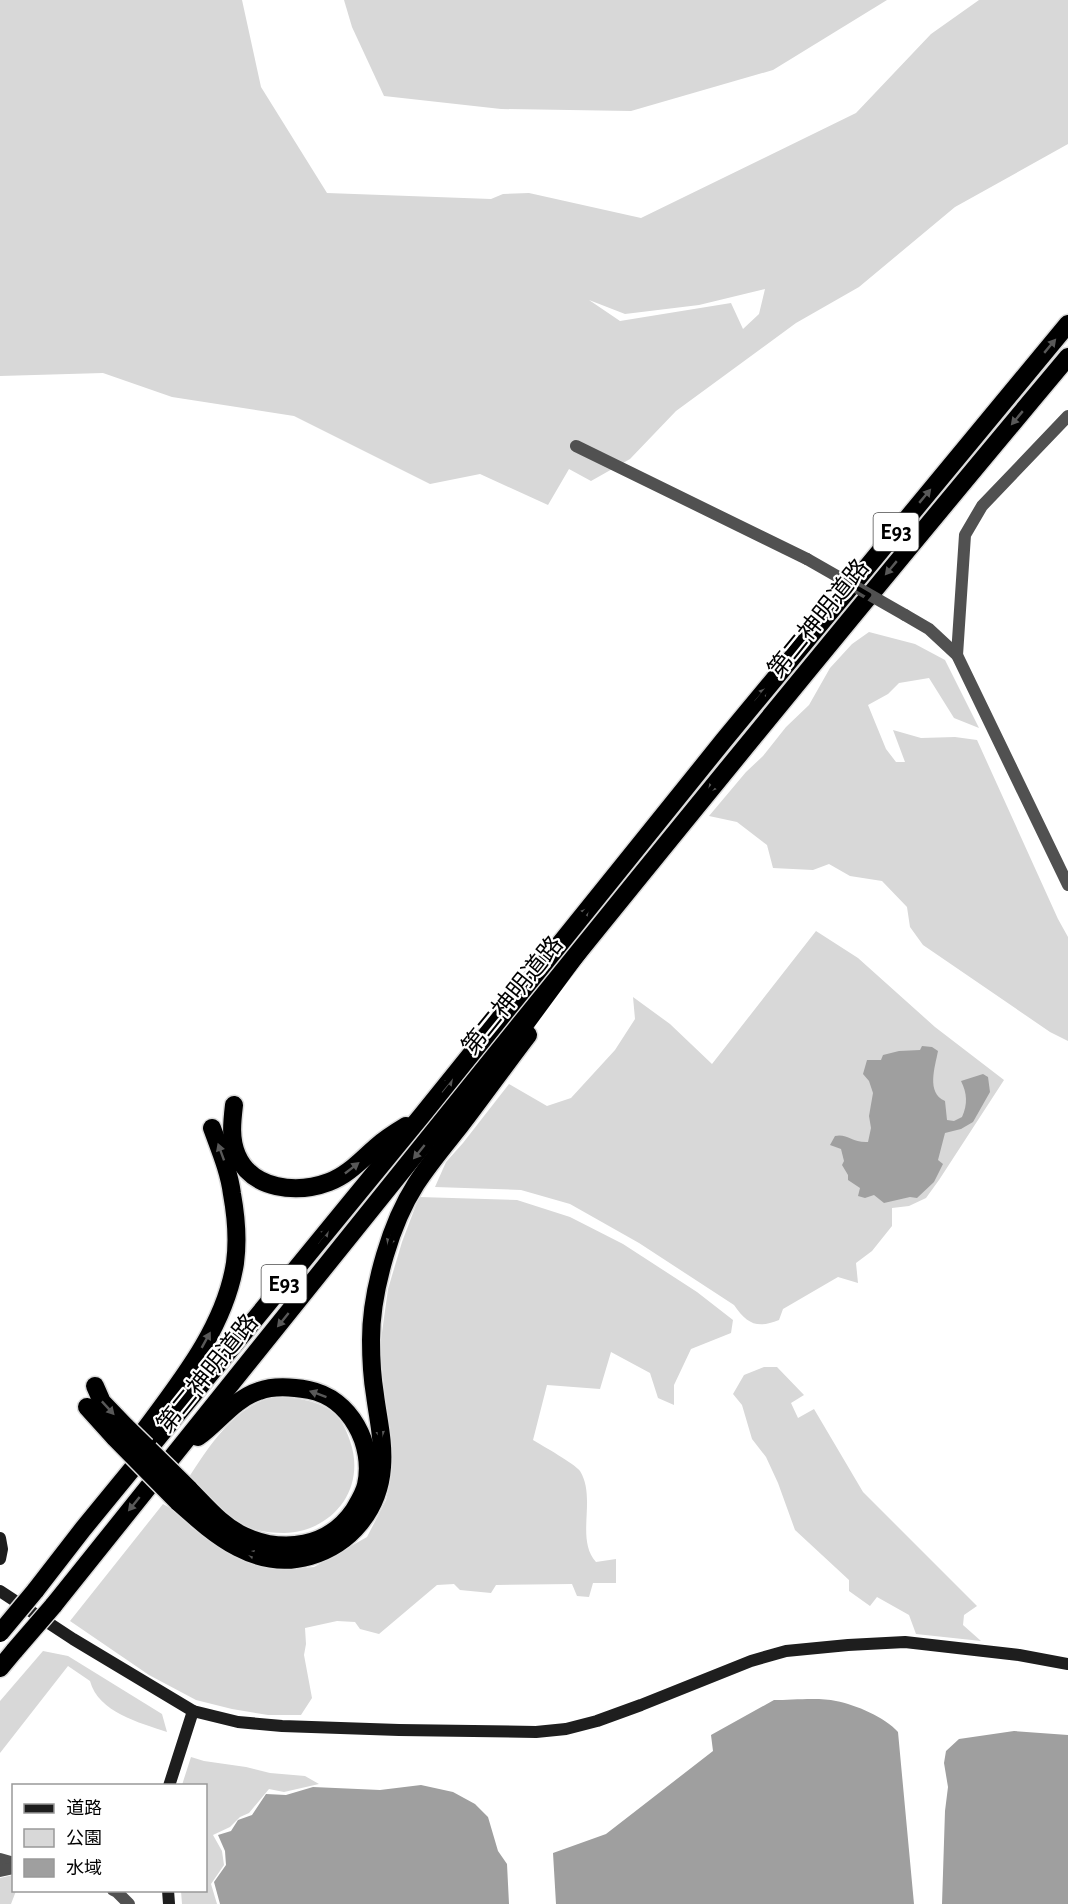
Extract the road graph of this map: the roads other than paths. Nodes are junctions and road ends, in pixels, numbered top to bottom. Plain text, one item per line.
1 (1068, 324) edge
2 (1068, 357) edge
3 (1068, 416) edge
4 (576, 446) dead end
5 (957, 655) junction
6 (1068, 885) edge
7 (551, 995) junction
8 (234, 1105) dead end
9 (423, 1114) junction
10 (212, 1128) dead end
11 (94, 1386) dead end
12 (87, 1407) dead end
13 (121, 1432) junction
14 (175, 1454) junction
15 (184, 1495) junction
16 (83, 1529) junction
17 (0, 1538) edge
18 (0, 1559) edge
19 (0, 1591) edge
20 (0, 1633) edge
21 (1068, 1664) edge
22 (0, 1668) edge
23 (193, 1712) junction
24 (169, 1784) edge
25 (117, 1892) edge
26 (129, 1904) edge

9 -> 1 highway, 第二神明道路 / E93
2 -> 7 highway, 第二神明道路 / E93
3 - 5 street
4 - 5 street, bridge
5 - 6 street
7 -> 14 highway, 第二神明道路 / E93
7 -> 15 highway
8 -> 9 highway
16 -> 9 highway, 第二神明道路 / E93
16 -> 10 highway
11 -> 13 highway
12 - 13 highway
13 - 15 highway, bridge
15 -> 14 highway
14 -> 22 highway, 第二神明道路 / E93, bridge
16 - 20 highway, 第二神明道路 / E93, bridge
17 - 18 street
19 - 23 street
21 - 23 street
23 - 24 street
25 - 26 street

